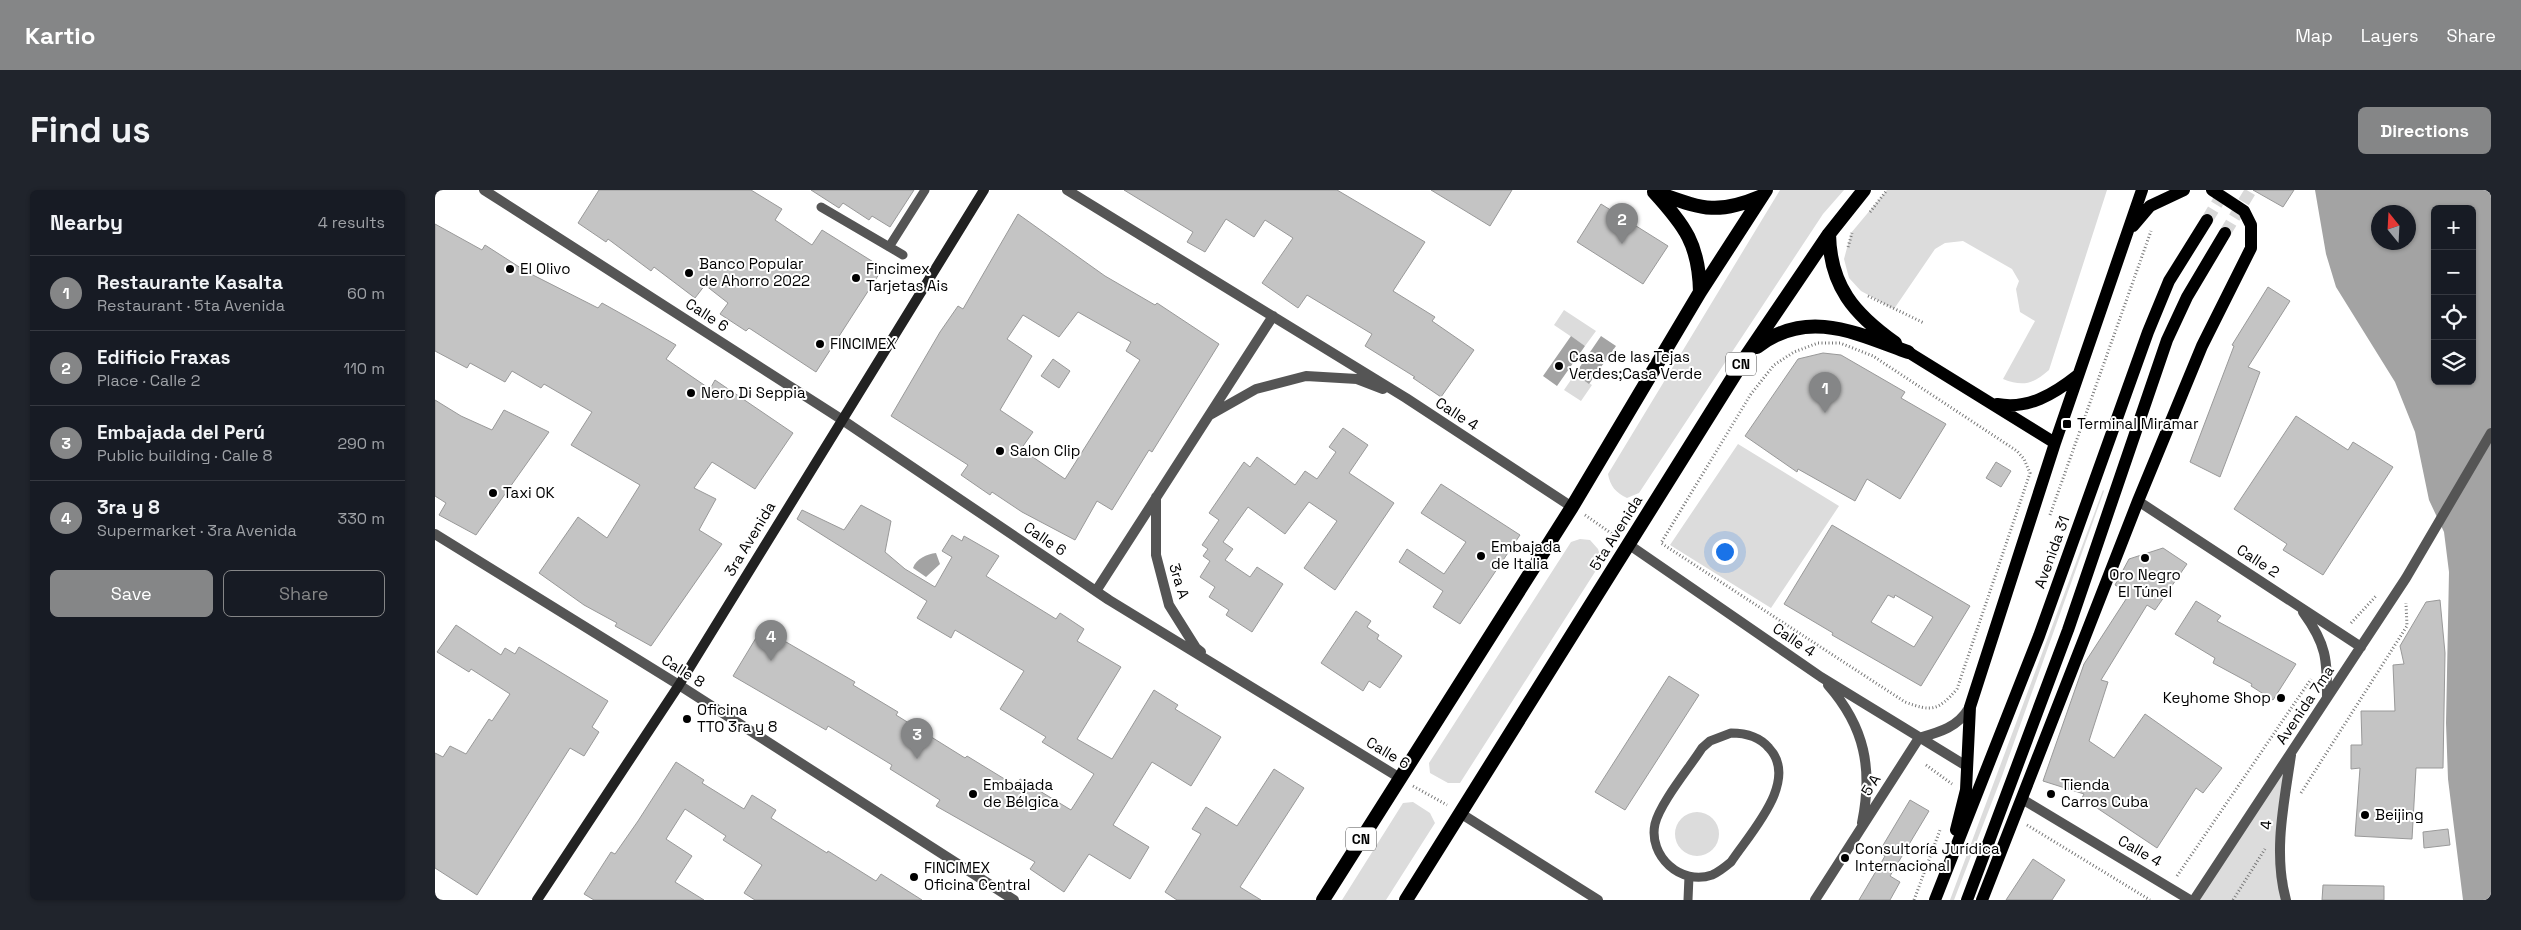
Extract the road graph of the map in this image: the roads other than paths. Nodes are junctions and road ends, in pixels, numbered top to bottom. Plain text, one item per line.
1 (484, 190) edge
2 (925, 190) edge
3 (984, 190) edge
4 (1067, 190) edge
5 (1864, 190) edge
6 (2184, 190) edge
7 (2212, 190) edge
8 (1652, 191) edge
9 (1764, 193) edge
10 (2141, 193) edge
11 (821, 207) dead end
12 (2207, 220) tunnel mouth
13 (2130, 230) junction
14 (2225, 233) tunnel mouth
15 (1829, 234) junction
16 (889, 247) junction
17 (903, 255) dead end
18 (1700, 292) junction
19 (1273, 316) junction
20 (1908, 352) junction
21 (1747, 355) junction
22 (2079, 374) junction
23 (1405, 398) junction
24 (1989, 403) junction
25 (1207, 417) junction
26 (841, 419) junction
27 (2491, 433) edge
28 (2055, 443) junction
29 (1156, 496) junction
30 (2138, 501) junction
31 (1572, 506) junction
32 (435, 534) edge
33 (1627, 544) junction
34 (1096, 591) junction
35 (2298, 606) junction
36 (2361, 647) junction
37 (1821, 677) junction
38 (1237, 678) junction
39 (679, 685) junction
40 (2327, 698) junction
41 (1970, 707) junction
42 (1919, 738) junction
43 (2291, 752) junction
44 (1968, 767) junction
45 (1400, 778) junction
46 (2022, 799) junction
47 (1460, 813) junction
48 (1861, 828) junction
49 (1689, 876) junction
50 (1944, 878) junction
51 (1815, 898) edge
52 (537, 900) edge
53 (1014, 900) edge
54 (1323, 900) edge
55 (1406, 900) edge
56 (1598, 900) edge
57 (1688, 900) edge
58 (1935, 900) edge
59 (1967, 900) edge
60 (1982, 900) edge
61 (2191, 900) edge
62 (2194, 900) edge
63 (2286, 900) edge

1 - 26 street, Calle 6
2 - 16 lane
3 - 26 main road, 3ra Avenida
4 - 19 street, Calle 4
5 - 15 highway, 5ta Avenida / CN
6 - 13 main road
7 - 30 main road
8 - 9 highway
8 - 18 highway
9 - 18 highway, CN
10 - 13 main road
11 - 16 lane
12 - 50 main road, Avenida 31
13 - 22 main road
14 - 59 main road
15 - 20 highway
15 - 21 highway, 5ta Avenida / CN
16 - 17 lane
18 - 31 highway, CN
19 - 23 street, Calle 4
19 - 25 street
20 - 21 highway
20 - 24 main road
21 - 33 highway, 5ta Avenida / CN
22 - 24 main road
22 - 28 main road
23 - 25 street
23 - 31 street, Calle 4
24 - 28 main road
25 - 29 street
26 - 34 street, Calle 6
26 - 39 main road, 3ra Avenida
27 - 36 street, Avenida 7ma
28 - 41 main road
29 - 34 street
29 - 38 street, 3ra A
30 - 35 street, Calle 2
30 - 46 main road
31 - 45 highway, CN
32 - 39 street, Calle 8
33 - 37 street, Calle 4
33 - 47 highway, 5ta Avenida / CN
34 - 38 street, Calle 6
35 - 36 street, Calle 2
35 - 40 street
36 - 40 street, Avenida 7ma
37 - 42 street, Calle 4
37 - 48 street, Calle 4
38 - 45 street, Calle 6
39 - 52 main road, 3ra Avenida
39 - 53 street, Calle 8
40 - 43 street, Avenida 7ma
41 - 42 street
41 - 44 main road
42 - 44 street, Calle 4
42 - 48 street, 5 A
43 - 62 street, Avenida 7ma
43 - 63 street, 4
44 - 50 main road
45 - 54 highway, CN
46 - 60 main road
46 - 61 street, Calle 4
47 - 55 highway, 5ta Avenida / CN
47 - 56 street
48 - 51 street, 5 A
49 - 49 lane
49 - 57 lane
50 - 58 main road, Avenida 31

